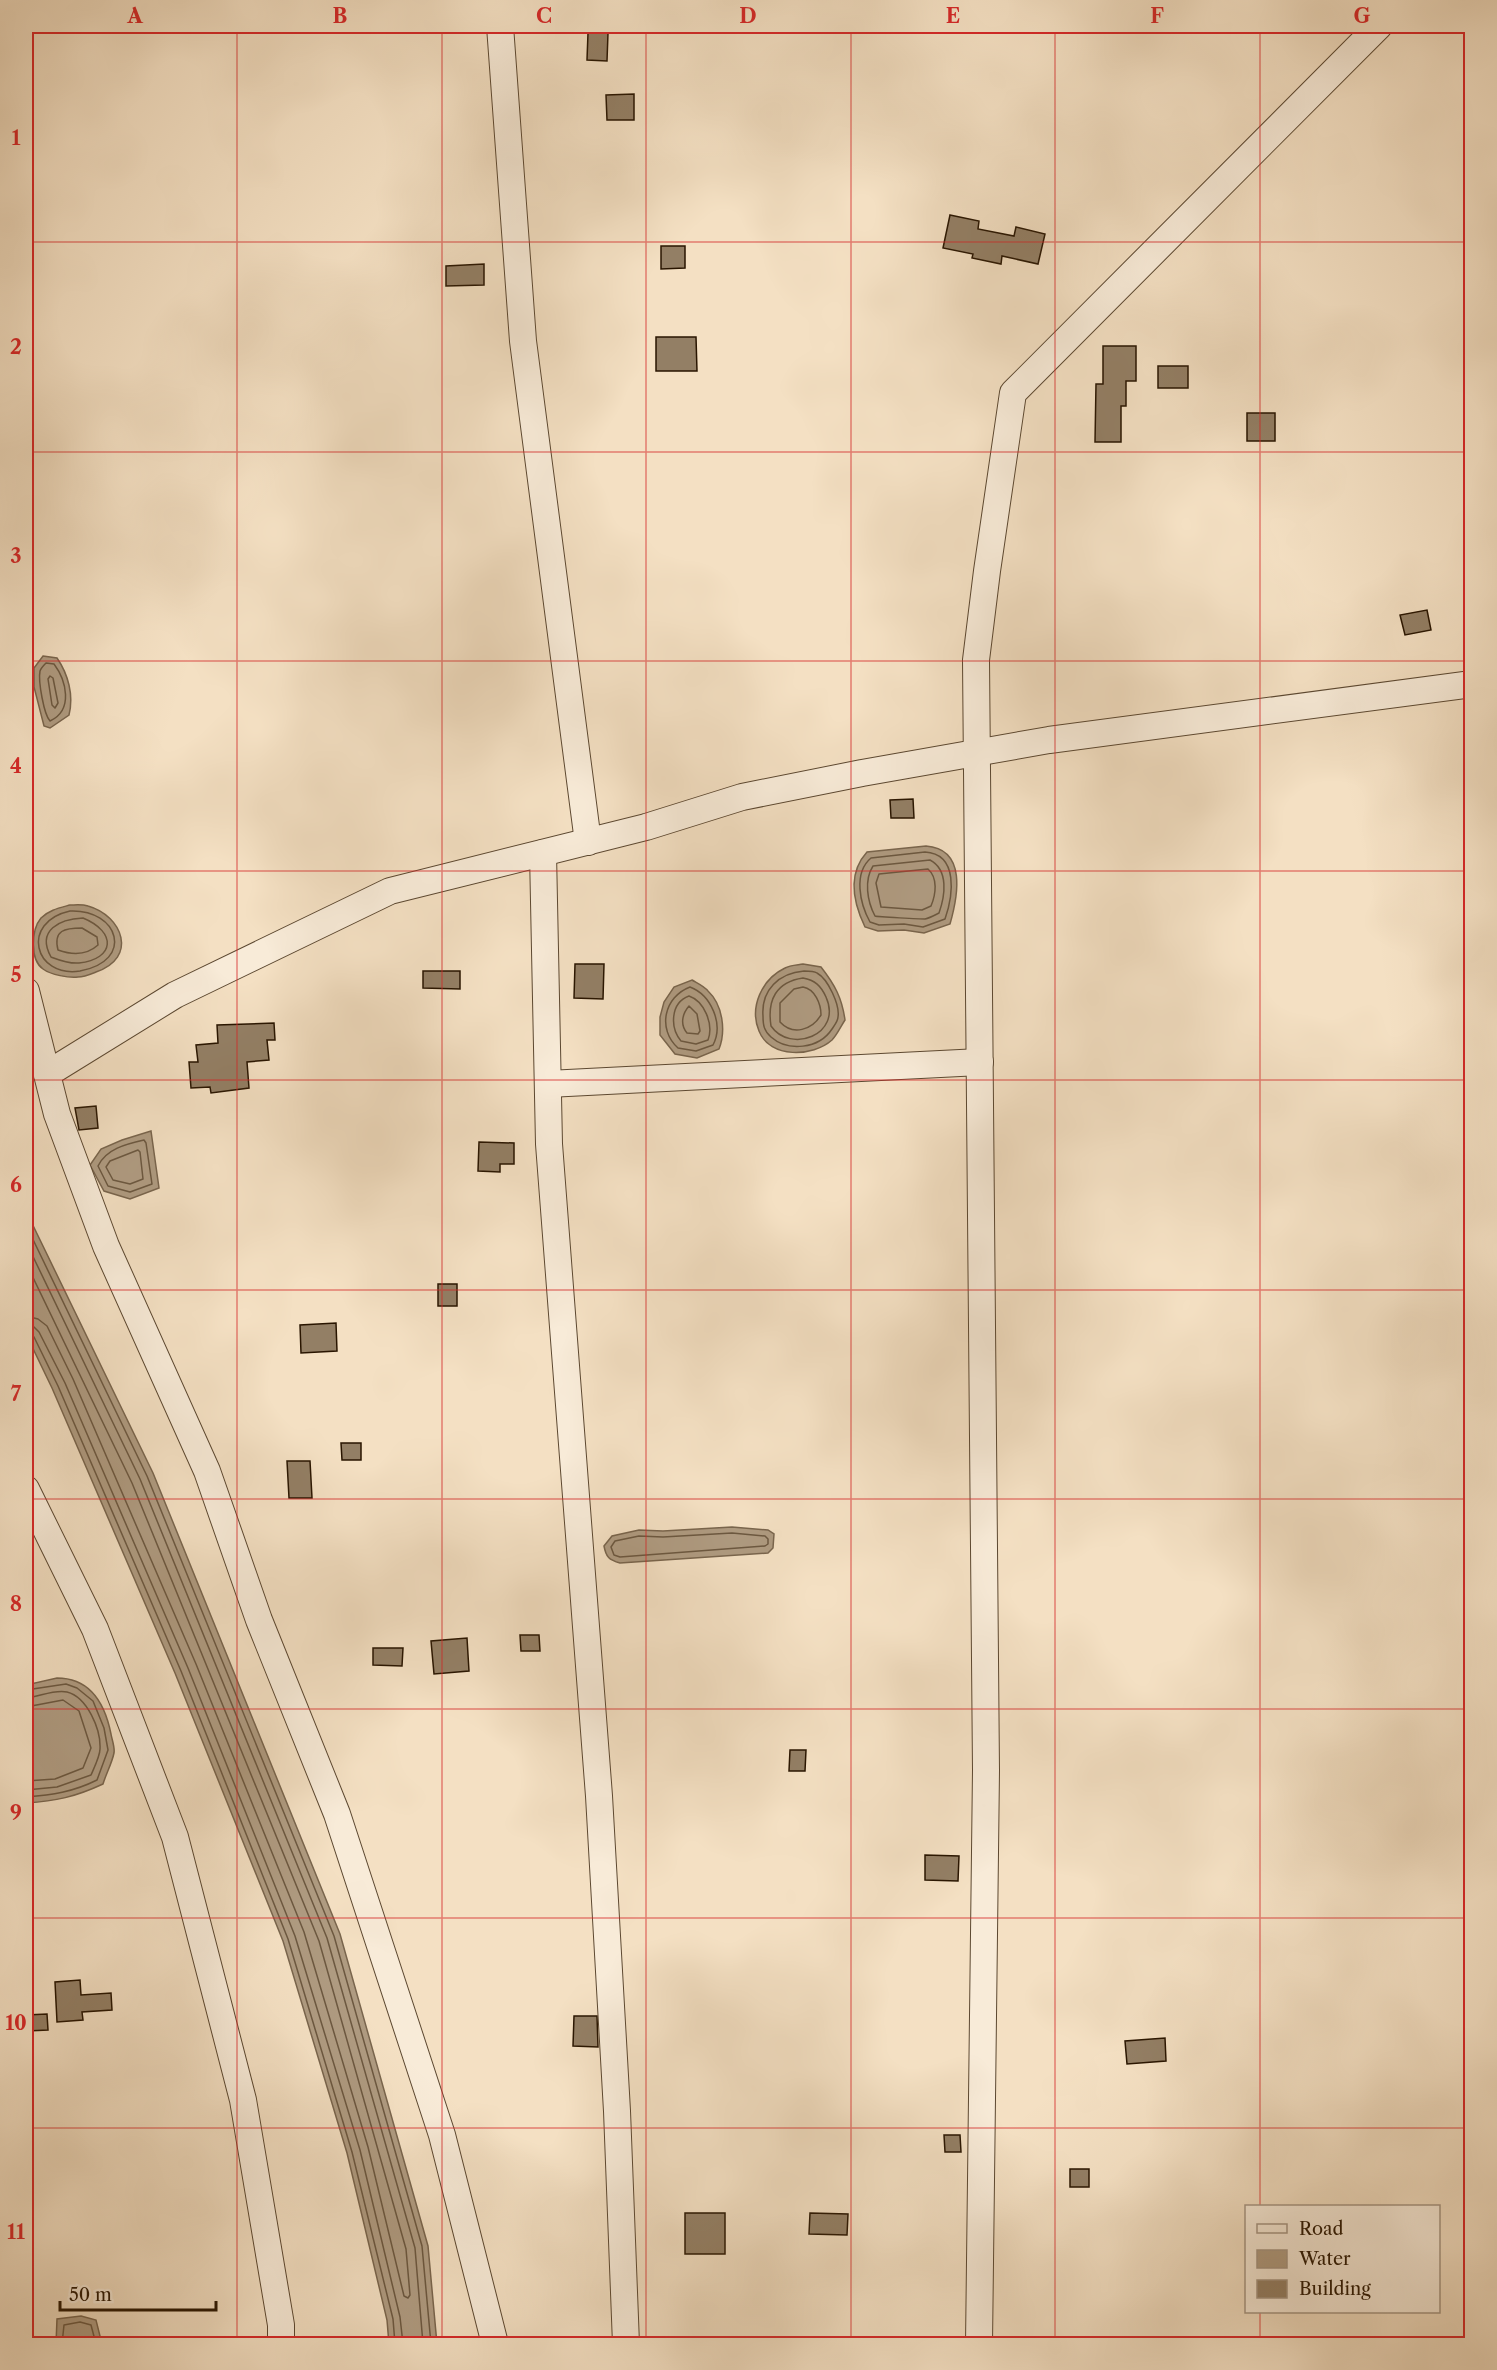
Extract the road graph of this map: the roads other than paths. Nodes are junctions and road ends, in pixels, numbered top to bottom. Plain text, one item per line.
1 (500, 26) edge
2 (1379, 26) edge
3 (1472, 684) edge
4 (978, 753) junction
5 (588, 842) junction
6 (543, 854) junction
7 (26, 991) edge
8 (980, 1062) junction
9 (47, 1074) junction
10 (548, 1084) junction
11 (26, 1489) edge
12 (281, 2344) edge
13 (495, 2344) edge
14 (626, 2344) edge
15 (979, 2344) edge

1 - 5 street
2 - 4 street
3 - 4 street
4 - 5 street
4 - 8 street
5 - 6 street
6 - 9 street
6 - 10 street
7 - 9 street
8 - 10 street
8 - 15 street
9 - 13 street
10 - 14 street
11 - 12 street

